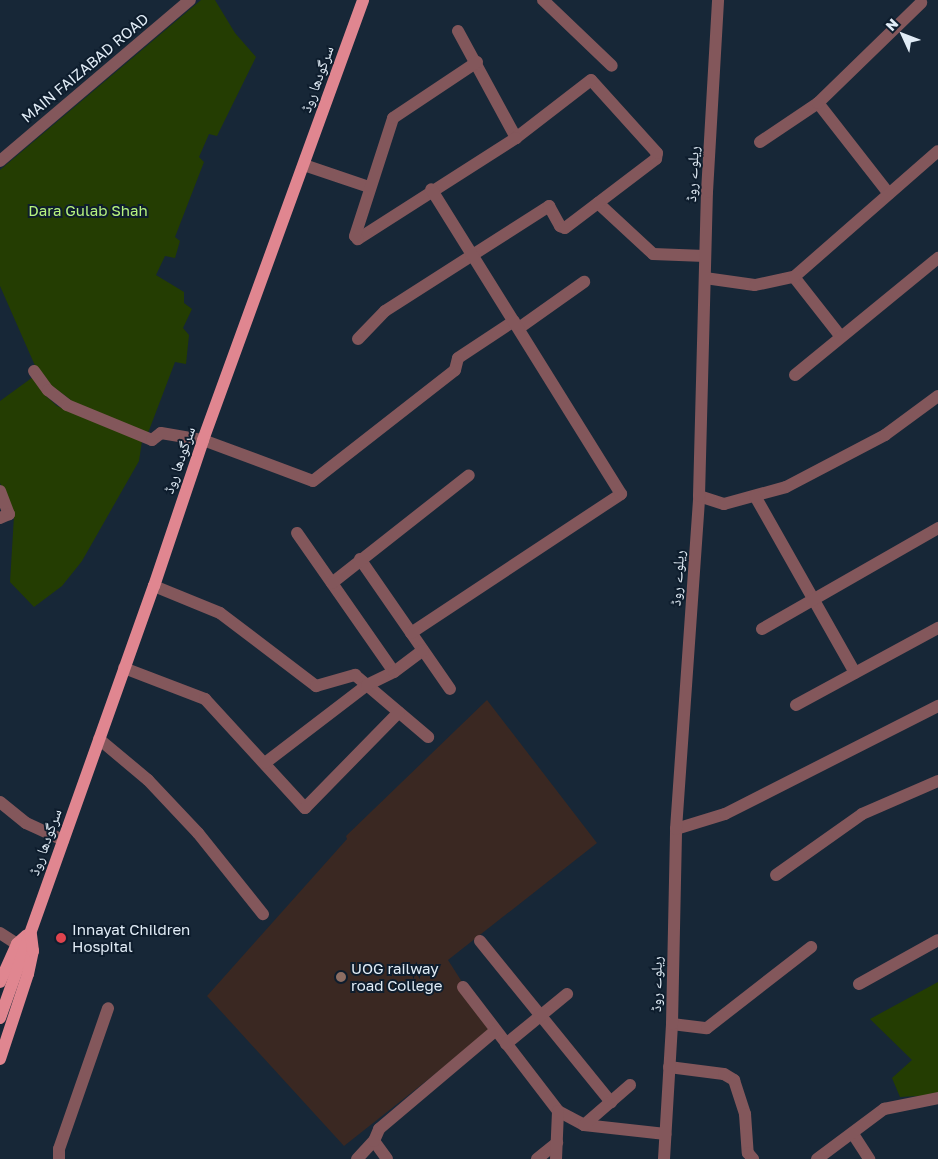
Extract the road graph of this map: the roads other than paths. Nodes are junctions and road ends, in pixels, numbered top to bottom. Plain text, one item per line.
1 (190, 0) edge
2 (363, 0) edge
3 (544, 0) edge
4 (718, 0) edge
5 (921, 3) dead end
6 (458, 31) dead end
7 (477, 62) junction
8 (612, 66) dead end
9 (818, 103) junction
10 (516, 138) junction
11 (760, 142) dead end
12 (938, 151) edge
13 (0, 161) edge
14 (304, 165) junction
15 (369, 187) junction
16 (431, 189) junction
17 (889, 194) junction
18 (598, 203) junction
19 (472, 255) junction
20 (706, 256) junction
21 (938, 258) edge
22 (794, 277) junction
23 (705, 278) junction
24 (584, 282) dead end
25 (516, 324) junction
26 (841, 337) junction
27 (358, 339) dead end
28 (34, 371) dead end
29 (795, 375) dead end
30 (938, 396) edge
31 (203, 440) junction
32 (469, 475) dead end
33 (0, 491) edge
34 (699, 496) junction
35 (755, 496) junction
36 (0, 518) edge
37 (938, 528) edge
38 (298, 533) dead end
39 (360, 559) junction
40 (332, 583) junction
41 (154, 586) junction
42 (814, 599) junction
43 (938, 628) edge
44 (762, 629) dead end
45 (411, 632) junction
46 (423, 650) junction
47 (124, 668) junction
48 (394, 672) junction
49 (855, 673) junction
50 (367, 684) junction
51 (450, 689) dead end
52 (796, 705) dead end
53 (938, 706) edge
54 (399, 712) junction
55 (428, 738) dead end
56 (99, 739) junction
57 (265, 763) junction
58 (938, 781) edge
59 (0, 802) edge
60 (676, 829) junction
61 (63, 840) junction
62 (776, 876) dead end
63 (263, 914) dead end
64 (30, 931) junction
65 (0, 933) edge
66 (938, 940) edge
67 (480, 941) dead end
68 (17, 944) junction
69 (811, 947) dead end
70 (0, 982) edge
71 (859, 984) dead end
72 (463, 987) dead end
73 (567, 994) dead end
74 (108, 1008) dead end
75 (541, 1016) junction
76 (0, 1018) edge
77 (672, 1024) junction
78 (495, 1031) junction
79 (506, 1044) junction
80 (0, 1058) edge
81 (669, 1067) junction
82 (630, 1085) dead end
83 (938, 1098) edge
84 (611, 1102) junction
85 (558, 1111) junction
86 (584, 1125) junction
87 (666, 1134) junction
88 (853, 1134) junction
89 (374, 1141) junction
90 (556, 1143) junction
91 (59, 1159) edge
92 (357, 1159) edge
93 (387, 1159) edge
94 (537, 1159) edge
95 (556, 1159) edge
96 (664, 1159) edge
97 (753, 1159) edge
98 (817, 1159) edge
99 (869, 1159) edge

1 - 13 street, MAIN FAIZABAD ROAD
2 - 14 main road, سرگودھا روڈ
3 - 8 street
4 - 20 street, ریلوے روڈ
5 - 9 street
6 - 7 street
7 - 10 street
7 - 15 street
9 - 11 street
9 - 17 street
10 - 16 street
10 - 18 street
12 - 17 street
14 - 15 street
14 - 31 main road, سرگودھا روڈ
15 - 16 street
16 - 19 street
17 - 22 street
18 - 19 street
18 - 20 street
19 - 25 street
19 - 27 street
20 - 23 street, ریلوے روڈ
21 - 26 street
22 - 23 street
22 - 26 street
23 - 34 street, ریلوے روڈ
24 - 25 street
25 - 31 street
25 - 45 street
26 - 29 street
28 - 31 street
30 - 35 street
31 - 41 main road, سرگودھا روڈ
32 - 39 street
33 - 36 street
34 - 35 street
34 - 60 street, ریلوے روڈ
35 - 42 street
37 - 42 street
38 - 40 street
39 - 40 street
39 - 45 street
40 - 48 street
41 - 47 main road, سرگودھا روڈ
41 - 50 street
42 - 44 street
42 - 49 street
43 - 49 street
45 - 46 street
46 - 48 street
46 - 51 street
47 - 56 main road, سرگودھا روڈ
47 - 57 street
48 - 50 street
49 - 52 street
50 - 54 street
50 - 57 street
53 - 60 street
54 - 55 street
54 - 57 street
56 - 61 main road, سرگودھا روڈ
56 - 63 street
58 - 62 street
59 - 61 street
60 - 77 street, ریلوے روڈ
61 - 64 main road, سرگودھا روڈ
64 - 68 main road
64 - 76 main road, سرگودھا روڈ
64 - 80 main road
65 - 68 street
66 - 71 street
67 - 75 street
68 - 70 main road
69 - 77 street
72 - 78 street
73 - 75 street
74 - 91 street
75 - 79 street
75 - 84 street
77 - 81 street, ریلوے روڈ
78 - 79 street
78 - 89 street
79 - 85 street
81 - 87 street, ریلوے روڈ
81 - 97 street
82 - 84 street
83 - 88 street
84 - 86 street
85 - 86 street
85 - 90 street
86 - 87 street
87 - 96 street, ریلوے روڈ
88 - 98 street
88 - 99 street
89 - 92 street
89 - 93 street
90 - 94 street
90 - 95 street

